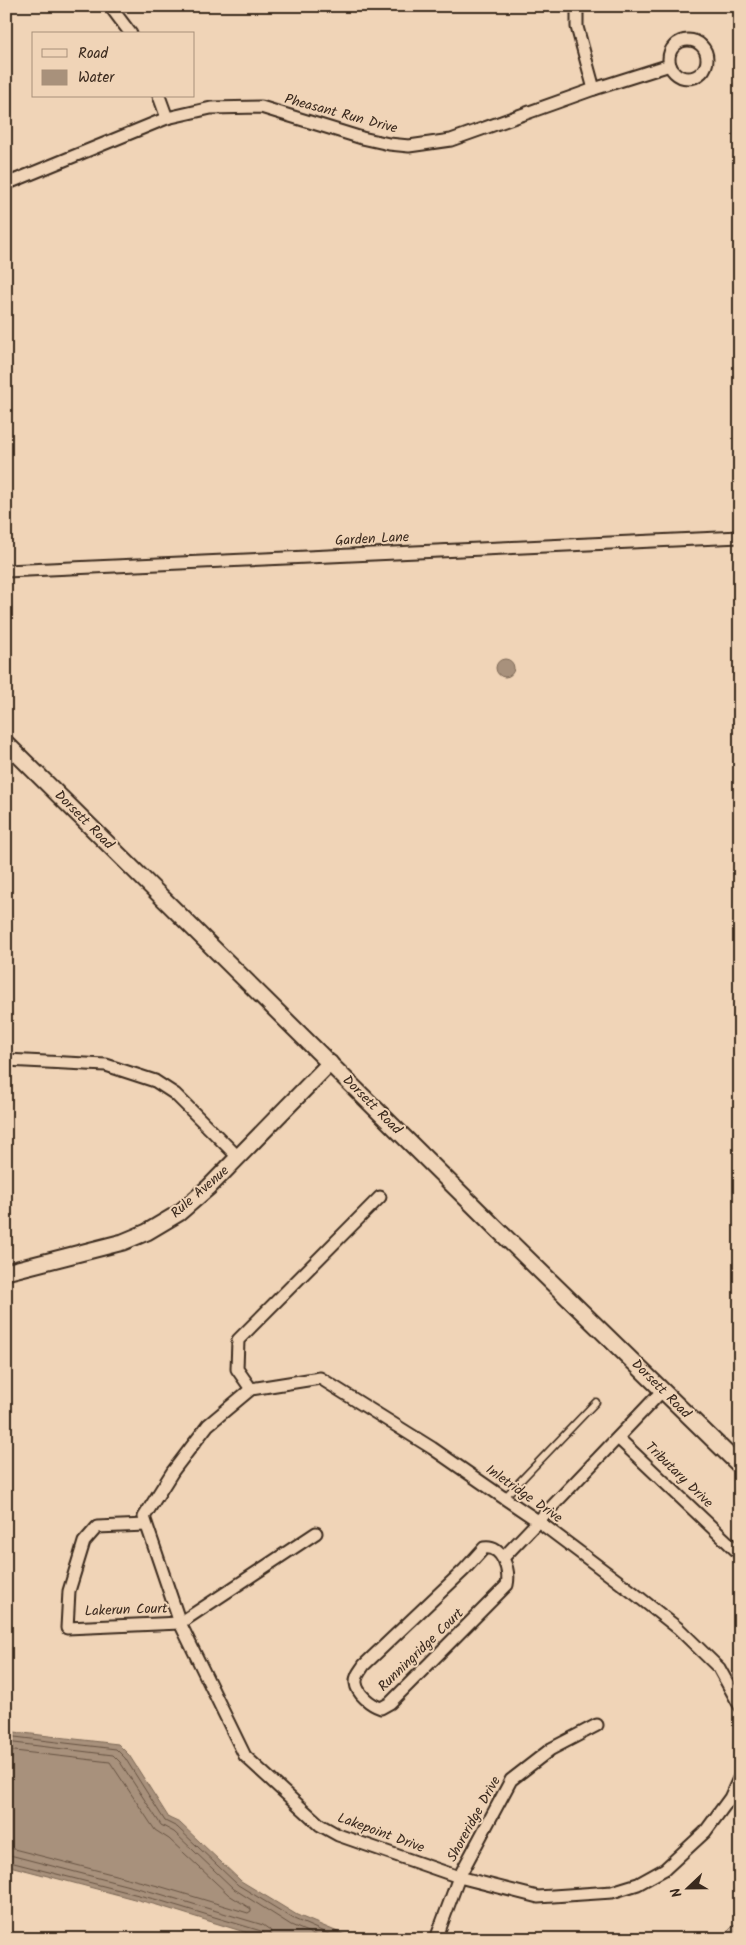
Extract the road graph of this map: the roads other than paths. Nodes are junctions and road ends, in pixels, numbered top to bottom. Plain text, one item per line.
1 (110, 6) edge
2 (576, 6) edge
3 (130, 32) edge
4 (670, 64) dead end
5 (594, 89) junction
6 (160, 98) edge
7 (167, 118) junction
8 (6, 184) edge
9 (740, 537) edge
10 (6, 571) edge
11 (6, 743) edge
12 (6, 1060) edge
13 (330, 1063) junction
14 (238, 1156) junction
15 (380, 1197) dead end
16 (6, 1272) edge
17 (251, 1389) junction
18 (662, 1392) junction
19 (596, 1402) dead end
20 (618, 1438) junction
21 (736, 1457) edge
22 (504, 1498) junction
23 (145, 1521) junction
24 (538, 1521) junction
25 (316, 1533) dead end
26 (740, 1554) edge
27 (503, 1558) junction
28 (180, 1623) junction
29 (740, 1706) edge
30 (597, 1725) dead end
31 (740, 1776) edge
32 (459, 1877) junction
33 (436, 1939) edge

1 - 3 street
2 - 5 street
4 - 5 street, Pheasant Run Drive
5 - 7 street, Pheasant Run Drive
6 - 7 street
7 - 8 street, Pheasant Run Drive
9 - 10 street, Garden Lane
11 - 13 main road, Dorsett Road
12 - 14 street
13 - 14 main road, Rule Avenue
13 - 18 main road, Dorsett Road
14 - 16 main road, Rule Avenue
15 - 17 street
17 - 22 street, Inletridge Drive
17 - 23 street
18 - 20 street
18 - 21 main road, Dorsett Road
19 - 22 lane
20 - 24 street
20 - 26 street, Tributary Drive
22 - 24 street, Inletridge Drive
23 - 28 street, Lakepoint Drive
23 - 28 street, Lakerun Court
24 - 27 street
24 - 29 street, Inletridge Drive
25 - 28 street, Lakerun Court
27 - 27 street, Runningridge Court
28 - 32 street, Lakepoint Drive
30 - 32 street, Shoreridge Drive
31 - 32 street, Lakepoint Drive
32 - 33 street, Shoreridge Drive

